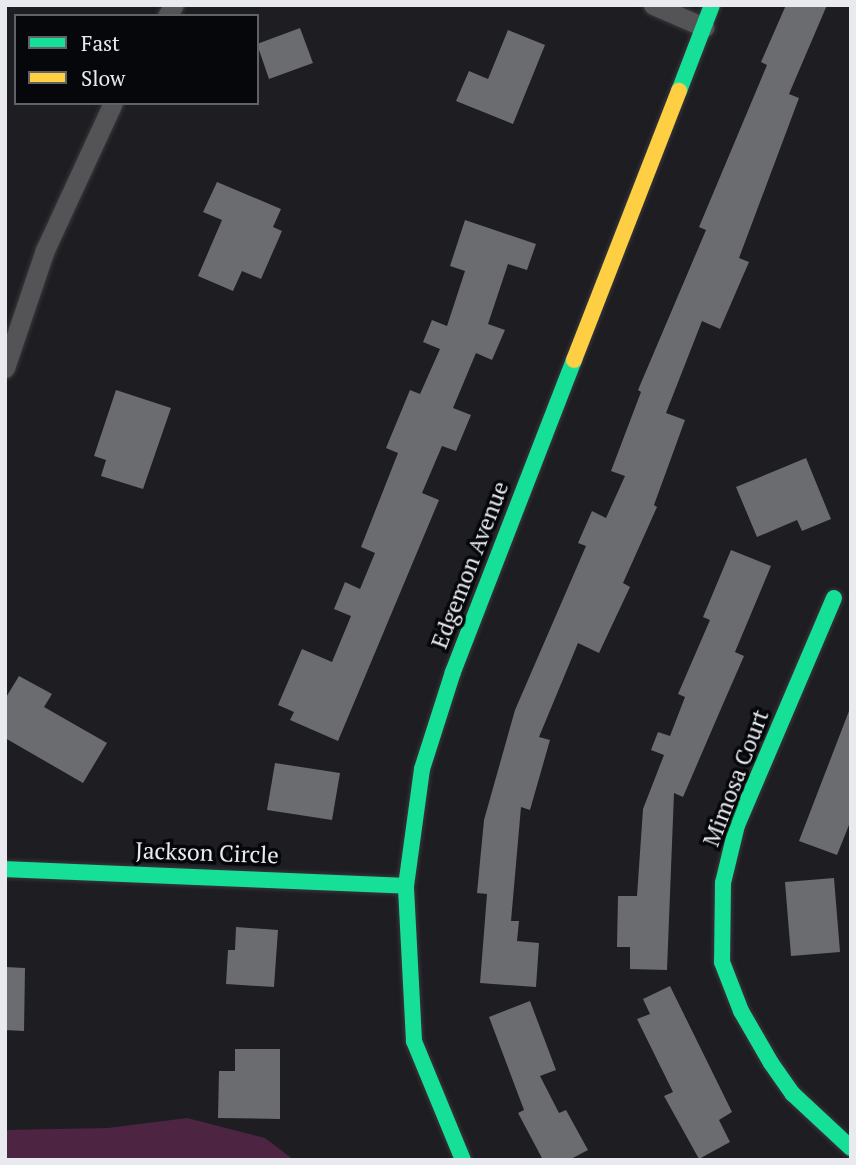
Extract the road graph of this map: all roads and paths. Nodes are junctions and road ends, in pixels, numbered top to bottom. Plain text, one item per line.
1 (653, 5) edge
2 (712, 5) edge
3 (704, 27) junction
4 (112, 105) edge
5 (5, 368) edge
6 (834, 598) dead end
7 (5, 869) edge
8 (406, 886) junction
9 (851, 1148) edge
10 (463, 1160) edge

1 - 3 street
2 - 3 street, Edgemon Avenue
3 - 8 street, Edgemon Avenue
4 - 5 street
6 - 9 street, Mimosa Court
7 - 8 street, Jackson Circle
8 - 10 street, Edgemon Avenue

